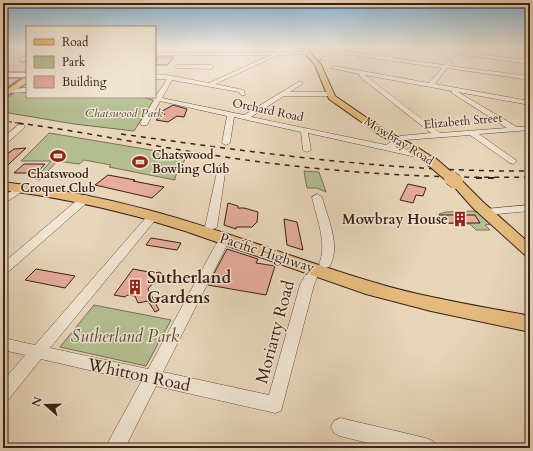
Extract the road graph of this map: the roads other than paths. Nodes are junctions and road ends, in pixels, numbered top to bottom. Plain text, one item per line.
1 (177, 68) edge
2 (245, 68) edge
3 (319, 68) edge
4 (334, 68) dead end
5 (444, 68) edge
6 (453, 68) edge
7 (362, 73) junction
8 (3, 75) edge
9 (26, 75) edge
10 (156, 77) edge
11 (170, 78) junction
12 (530, 78) edge
13 (26, 81) edge
14 (300, 84) dead end
15 (209, 85) junction
16 (431, 85) junction
17 (448, 88) junction
18 (26, 90) edge
19 (10, 91) junction
20 (243, 94) dead end
21 (283, 94) junction
22 (331, 94) junction
23 (3, 96) edge
24 (154, 98) edge
25 (158, 99) junction
26 (530, 103) edge
27 (231, 114) junction
28 (246, 117) junction
29 (144, 123) dead end
30 (21, 127) dead end
31 (530, 128) edge
32 (304, 129) junction
33 (515, 129) junction
34 (472, 132) junction
35 (438, 135) junction
36 (399, 141) junction
37 (3, 142) edge
38 (226, 143) dead end
39 (381, 146) junction
40 (307, 150) dead end
41 (430, 159) junction
42 (513, 161) dead end
43 (222, 167) dead end
44 (3, 181) edge
45 (3, 186) edge
46 (22, 188) junction
47 (317, 197) dead end
48 (86, 198) junction
49 (3, 201) edge
50 (530, 208) edge
51 (490, 211) junction
52 (153, 216) junction
53 (211, 227) junction
54 (226, 240) junction
55 (530, 240) edge
56 (530, 252) edge
57 (320, 267) junction
58 (3, 270) edge
59 (530, 315) edge
60 (530, 324) edge
61 (3, 344) edge
62 (38, 352) junction
63 (152, 378) junction
64 (3, 393) edge
65 (275, 405) joint
66 (340, 427) dead end
67 (115, 448) edge
68 (426, 448) edge

1 - 11 street
2 - 15 street
3 - 22 main road, Mowbray Road
4 - 7 street
5 - 16 street
6 - 12 street
7 - 16 street
7 - 35 street
8 - 9 street
10 - 11 street
11 - 15 street
11 - 25 street
13 - 19 main road
14 - 21 street
15 - 20 street
16 - 17 street
17 - 26 street
17 - 33 street
18 - 19 street
19 - 23 main road
21 - 22 street
21 - 28 street
22 - 36 main road, Mowbray Road
24 - 25 street, Orchard Road
25 - 27 street, Orchard Road
25 - 29 street
27 - 28 street, Orchard Road
27 - 38 street
28 - 32 street, Orchard Road
30 - 37 street
31 - 33 street, Elizabeth Street
32 - 39 street, Orchard Road
32 - 40 street
33 - 34 street, Elizabeth Street
34 - 35 street, Elizabeth Street
34 - 42 street
35 - 36 street, Elizabeth Street
36 - 39 street, Orchard Road
36 - 41 main road, Mowbray Road
39 - 41 street, Orchard Road
41 - 51 main road, Mowbray Road, bridge
43 - 53 street
44 - 53 highway, Pacific Highway
45 - 46 highway, Pacific Highway
46 - 48 highway, Pacific Highway
46 - 49 street
47 - 57 street, Moriarty Road
48 - 52 highway, Pacific Highway
48 - 58 street
50 - 51 street
51 - 55 main road, Mowbray Road
51 - 56 main road, Mowbray Road
52 - 54 highway, Pacific Highway
52 - 62 street
53 - 57 highway, Pacific Highway
54 - 57 highway, Pacific Highway
54 - 63 street
57 - 59 highway, Pacific Highway
57 - 60 highway, Pacific Highway
57 - 65 street, Moriarty Road
61 - 62 street, Whitton Road
62 - 63 street, Whitton Road
62 - 64 street
63 - 65 street, Whitton Road
63 - 67 street
66 - 68 street

